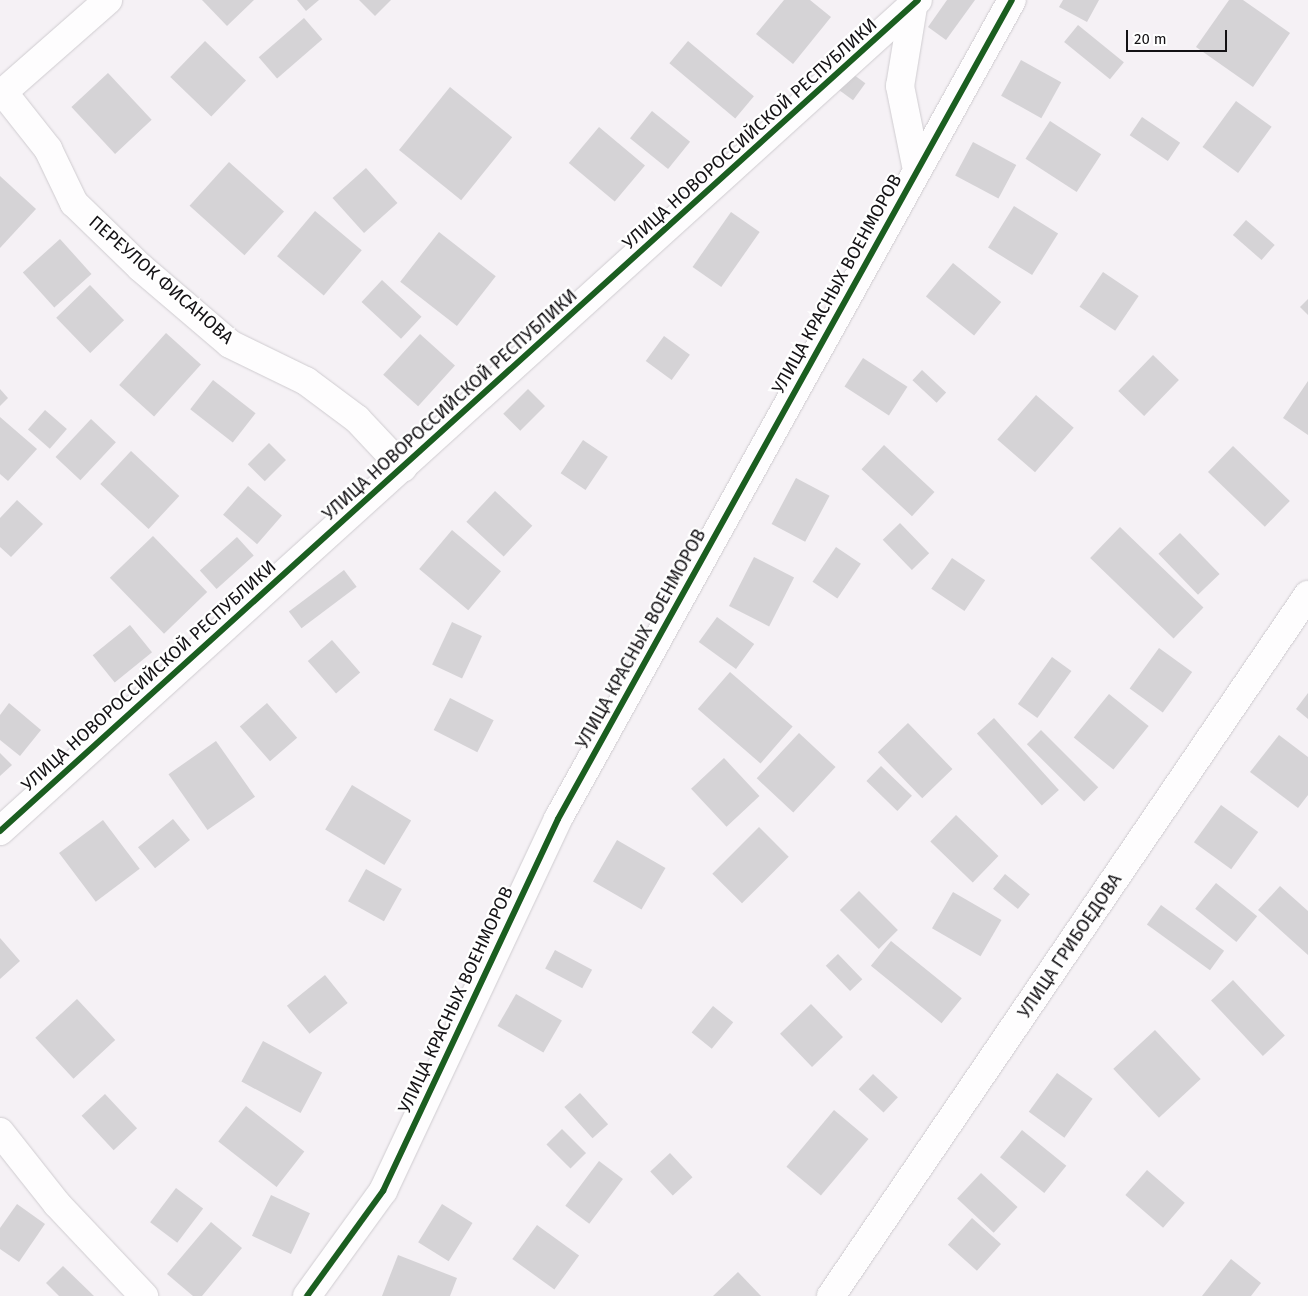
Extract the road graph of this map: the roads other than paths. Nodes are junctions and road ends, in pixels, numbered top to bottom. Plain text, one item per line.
1 (108, 0) edge
2 (1012, 0) edge
3 (916, 4) edge
4 (1, 93) edge
5 (917, 170) junction
6 (403, 468) junction
7 (1308, 595) edge
8 (0, 831) edge
9 (0, 1132) edge
10 (144, 1296) edge
11 (307, 1296) edge
12 (831, 1296) edge

1 - 4 street
2 - 5 street, УЛИЦА КРАСНЫХ ВОЕНМОРОВ
3 - 5 street
3 - 6 street, УЛИЦА НОВОРОССИЙСКОЙ РЕСПУБЛИКИ
4 - 6 street, ПЕРЕУЛОК ФИСАНОВА
5 - 11 street, УЛИЦА КРАСНЫХ ВОЕНМОРОВ
6 - 8 street, УЛИЦА НОВОРОССИЙСКОЙ РЕСПУБЛИКИ
7 - 12 street, УЛИЦА ГРИБОЕДОВА
9 - 10 street

